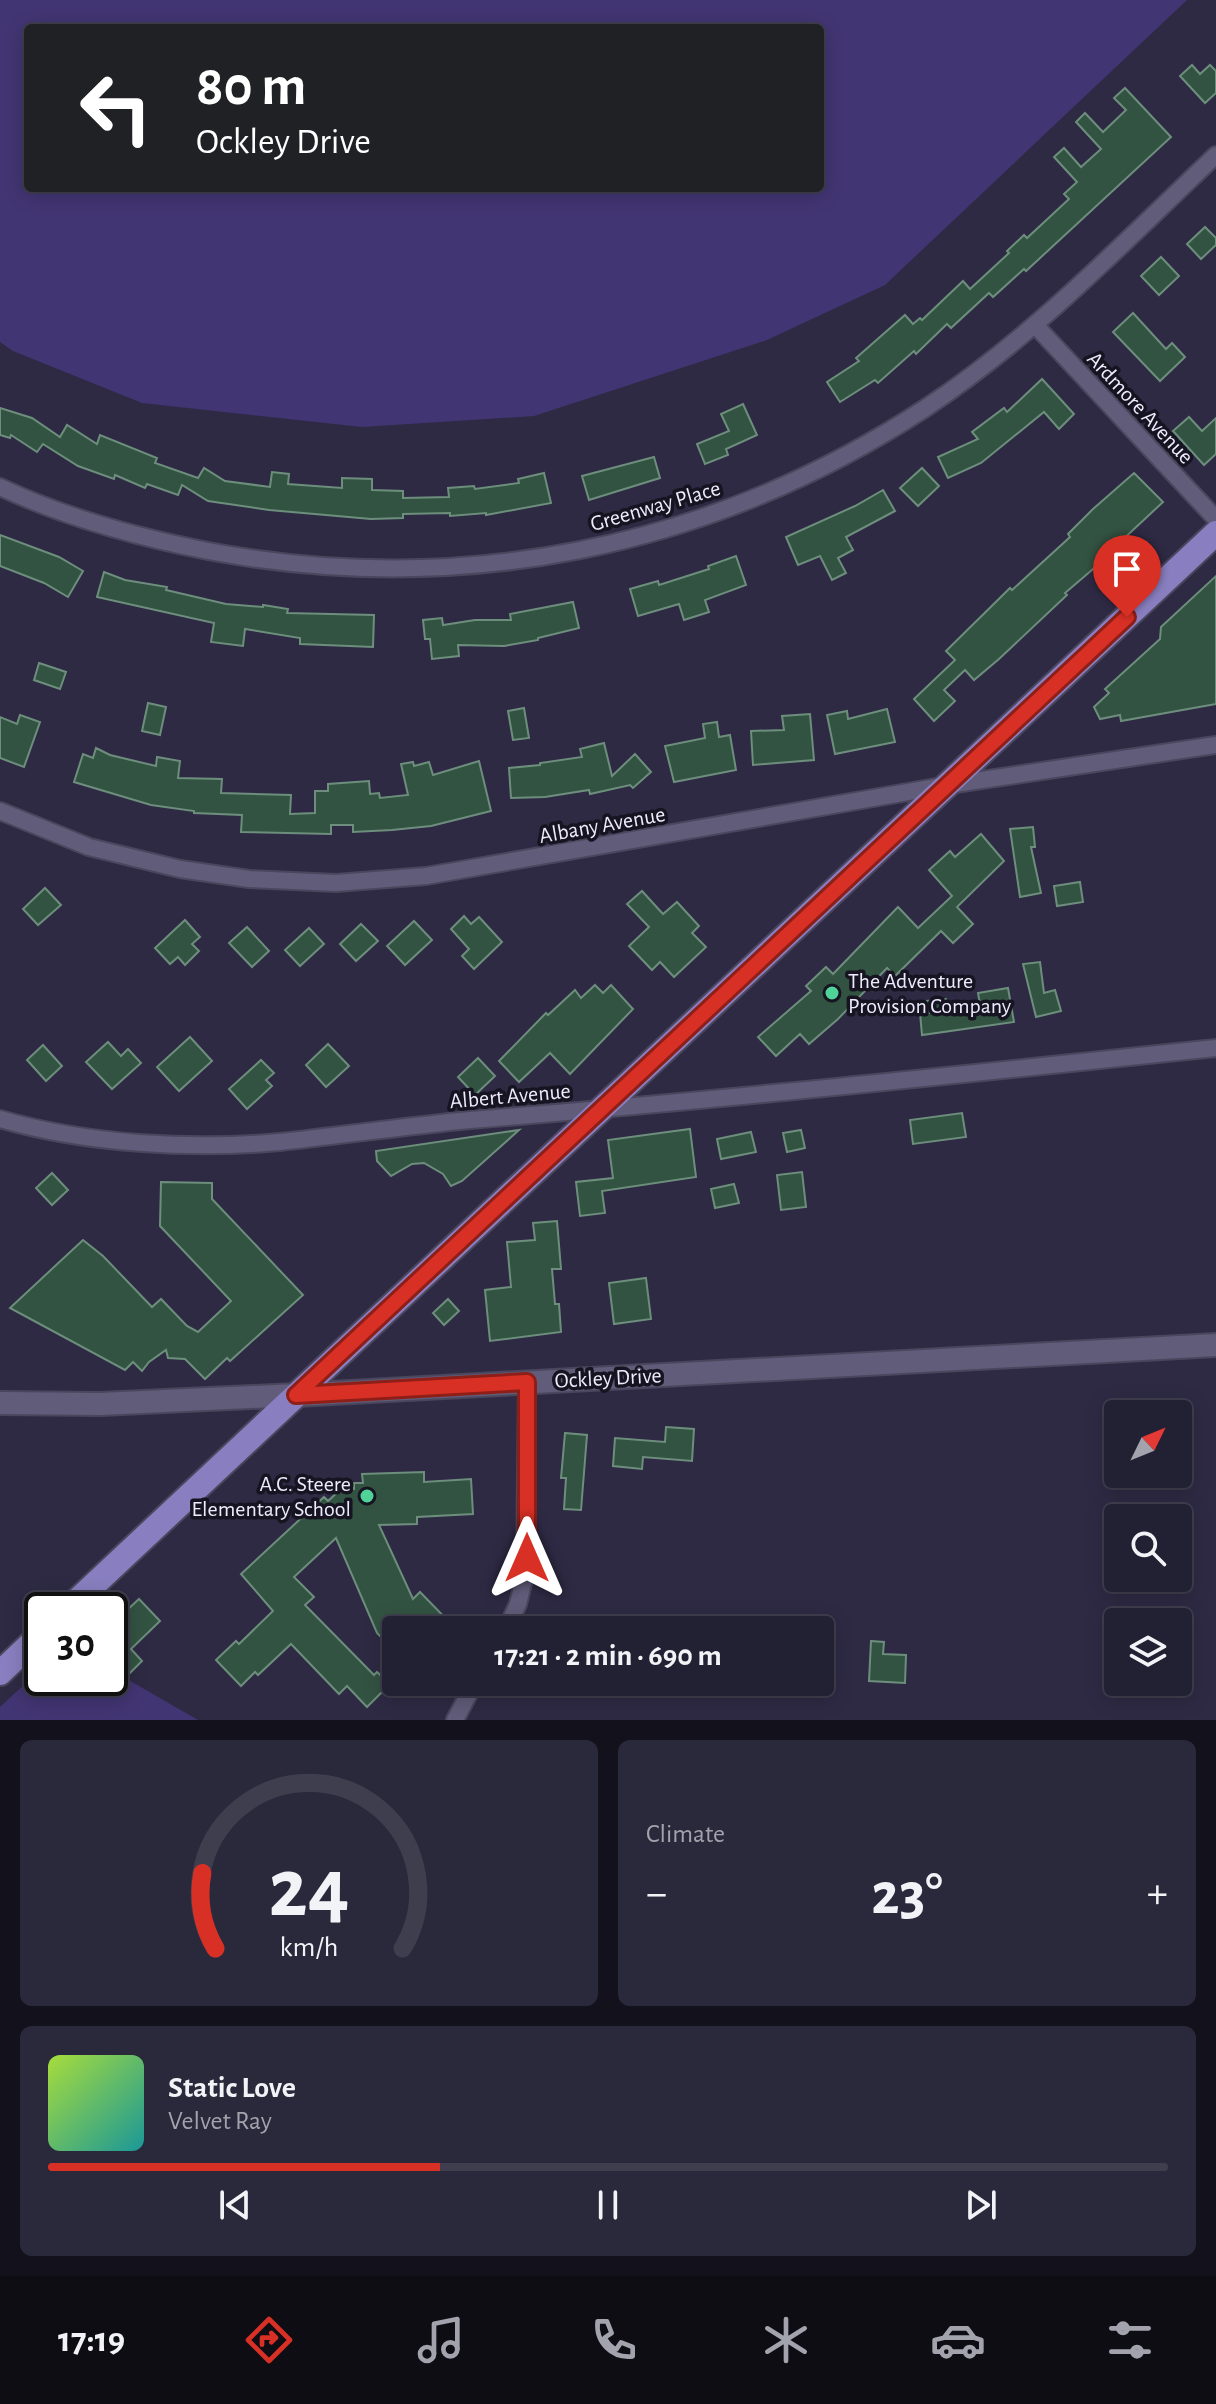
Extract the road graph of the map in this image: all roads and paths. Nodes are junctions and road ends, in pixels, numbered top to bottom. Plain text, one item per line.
1 (1216, 155) edge
2 (1035, 325) junction
3 (0, 487) edge
4 (1216, 519) edge
5 (1216, 533) edge
6 (1216, 745) edge
7 (948, 785) junction
8 (0, 811) edge
9 (1216, 1048) edge
10 (601, 1110) junction
11 (0, 1119) edge
12 (1216, 1345) edge
13 (527, 1382) junction
14 (296, 1395) junction
15 (0, 1403) edge
16 (86, 1592) edge
17 (512, 1616) edge
18 (24, 1650) edge
19 (0, 1673) edge
20 (469, 1696) edge
21 (459, 1719) edge

1 - 2 street, Greenway Place
2 - 3 street, Greenway Place
2 - 4 street, Ardmore Avenue
5 - 7 main road
6 - 7 street, Albany Avenue
7 - 8 street, Albany Avenue
7 - 10 main road
9 - 10 street, Albert Avenue
10 - 11 street, Albert Avenue
10 - 14 main road
12 - 13 street, Ockley Drive
13 - 14 street, Ockley Drive
13 - 17 street
14 - 15 street, Ockley Drive
14 - 16 main road
18 - 19 main road
20 - 21 street

